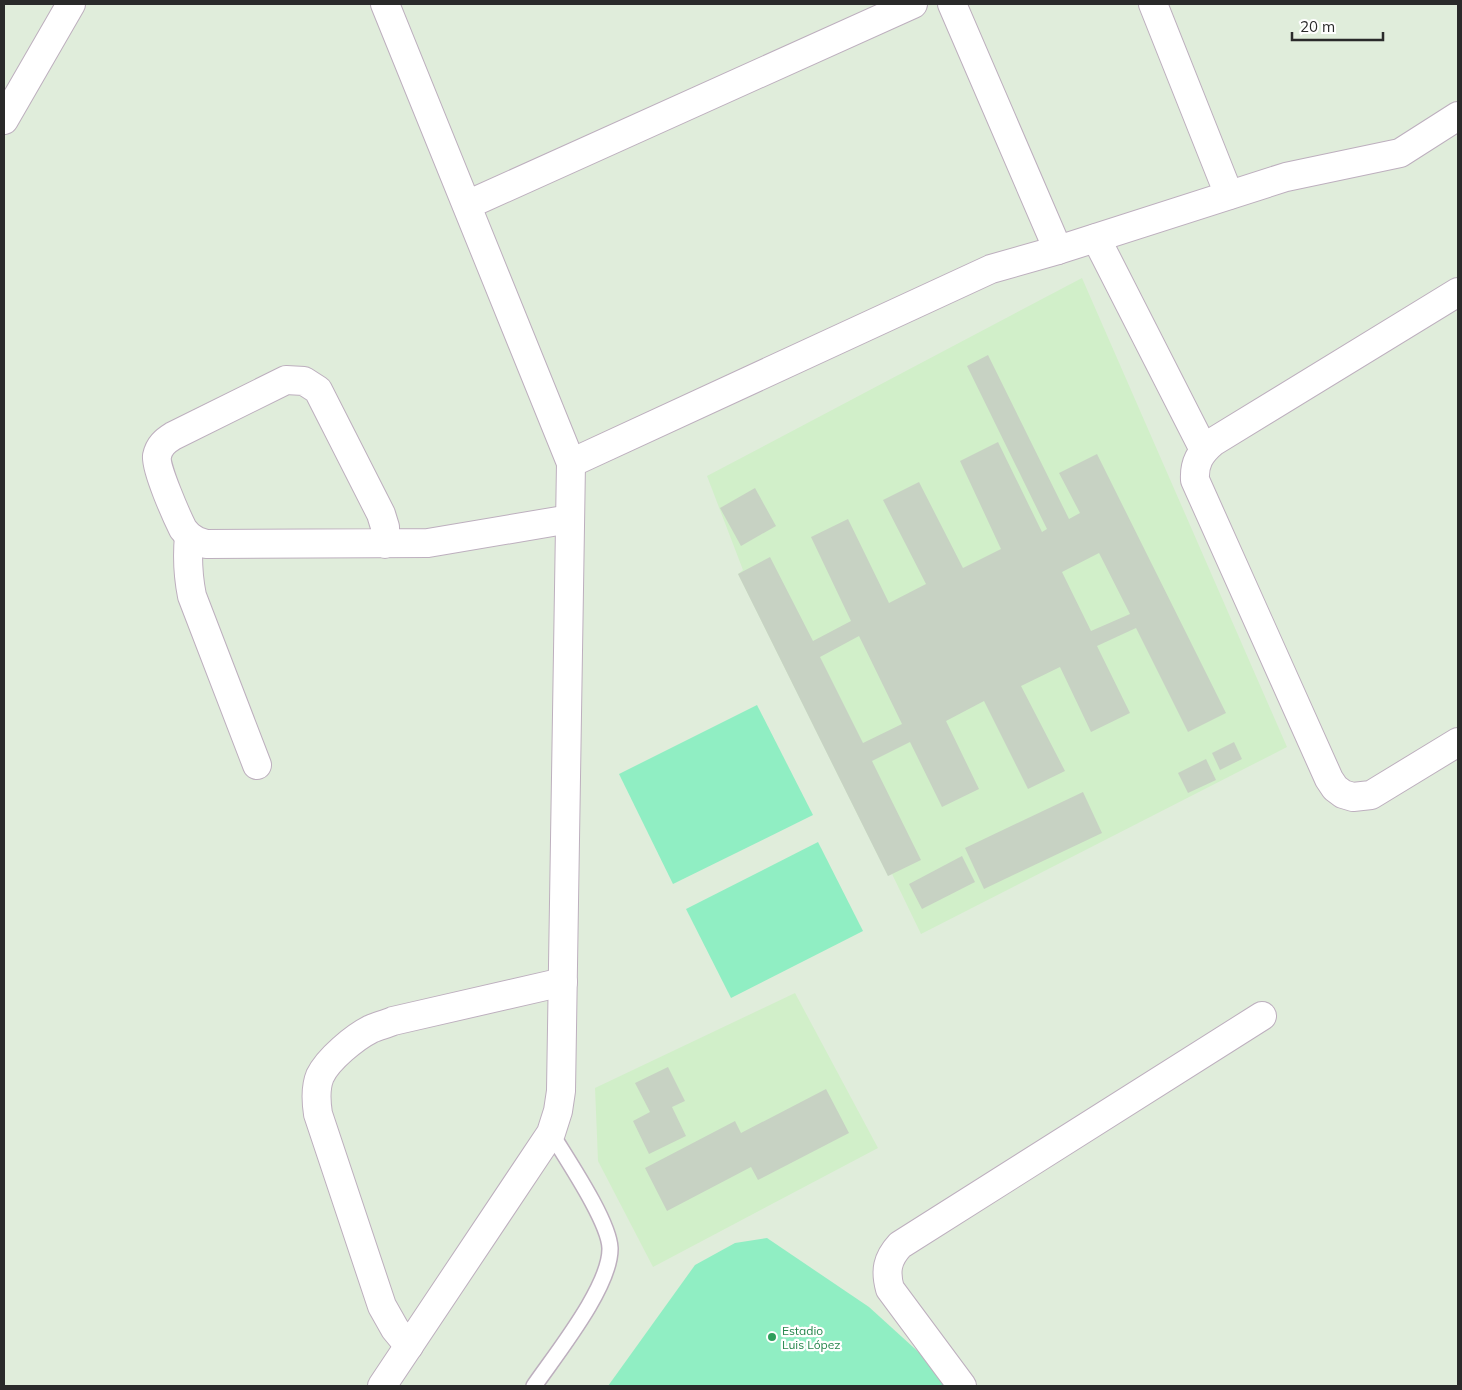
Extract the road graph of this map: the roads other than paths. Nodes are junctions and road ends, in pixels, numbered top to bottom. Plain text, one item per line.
1 (71, 4) edge
2 (385, 4) edge
3 (913, 4) edge
4 (952, 4) edge
5 (1153, 4) edge
6 (1458, 116) edge
7 (4, 120) edge
8 (1228, 195) junction
9 (467, 205) junction
10 (1096, 238) junction
11 (1058, 250) junction
12 (1458, 292) edge
13 (1204, 450) junction
14 (571, 463) junction
15 (570, 519) junction
16 (189, 536) junction
17 (386, 544) junction
18 (1458, 742) edge
19 (257, 765) dead end
20 (563, 982) junction
21 (1262, 1016) dead end
22 (551, 1133) junction
23 (409, 1346) junction
24 (382, 1386) edge
25 (534, 1386) edge
26 (962, 1386) edge

1 - 7 street
2 - 9 street
3 - 9 street
4 - 11 street
5 - 8 street
6 - 8 street
8 - 10 street
9 - 14 street
10 - 11 street
10 - 13 street
11 - 14 street
12 - 13 street
13 - 18 street
14 - 15 street
15 - 17 street
15 - 20 street
16 - 17 street
16 - 17 street
16 - 19 street
20 - 22 street
20 - 23 street
21 - 26 street
22 - 23 street
22 - 25 lane
23 - 24 street

